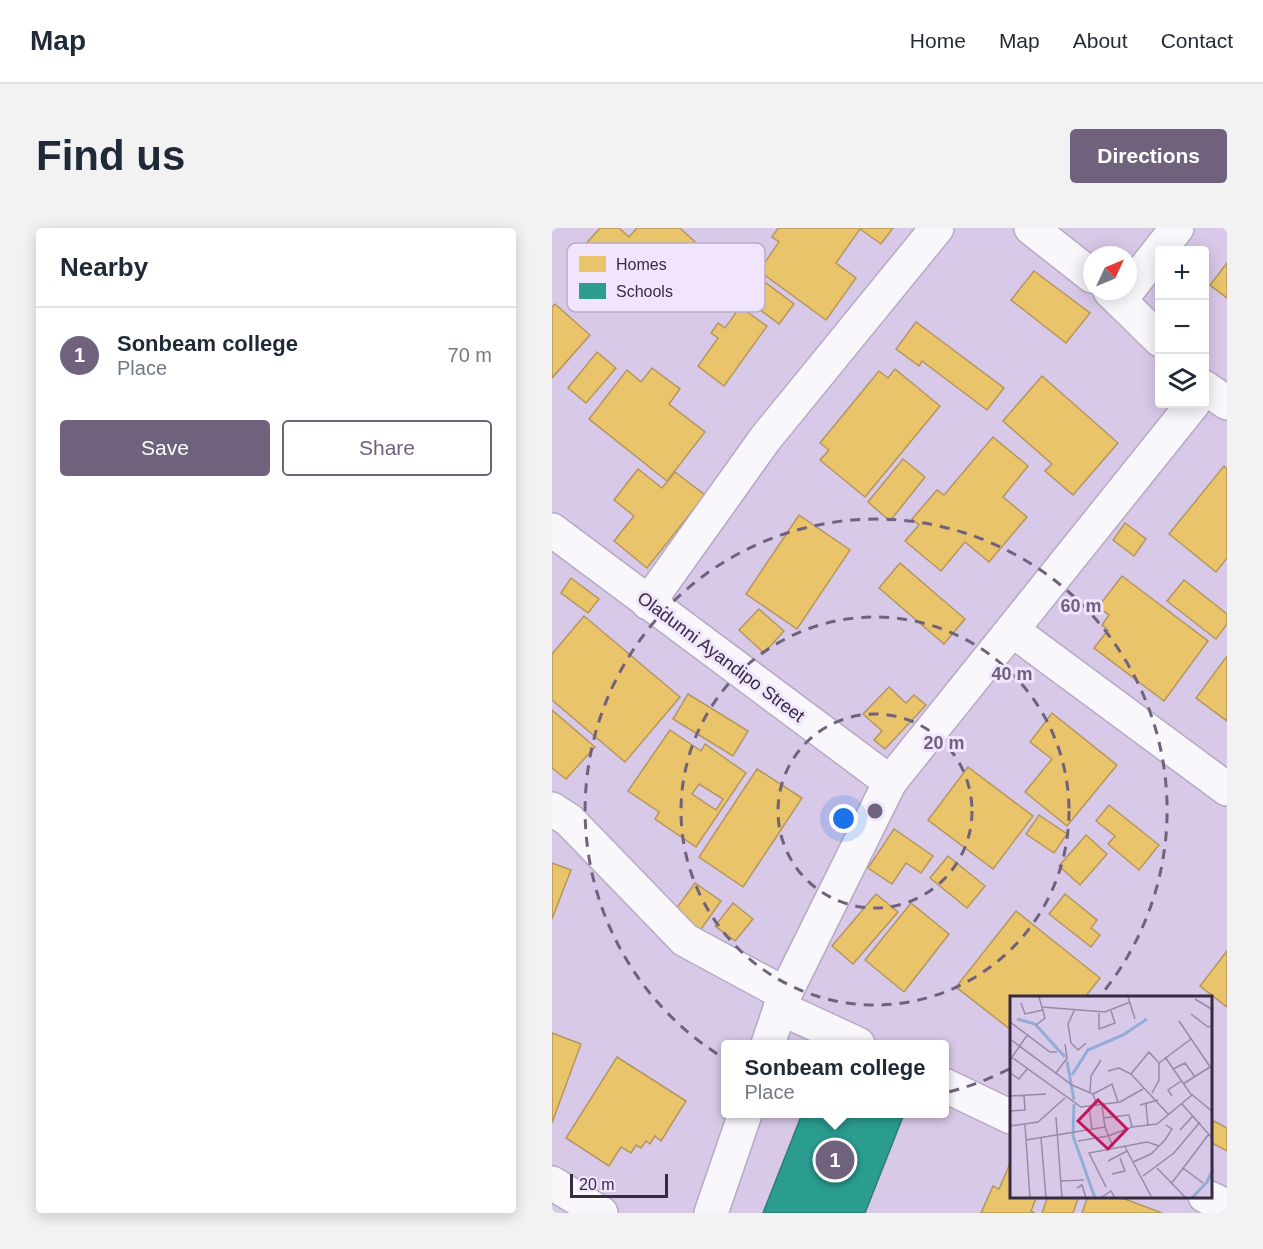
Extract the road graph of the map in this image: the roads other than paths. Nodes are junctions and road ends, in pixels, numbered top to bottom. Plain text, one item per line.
1 (937, 228) edge
2 (1031, 228) edge
3 (1177, 228) edge
4 (1083, 269) edge
5 (1137, 275) edge
6 (1128, 300) edge
7 (1155, 334) edge
8 (1195, 408) edge
9 (552, 530) edge
10 (648, 603) junction
11 (1012, 630) junction
12 (890, 782) junction
13 (1227, 789) edge
14 (552, 809) edge
15 (783, 1001) junction
16 (769, 1040) edge
17 (851, 1040) edge
18 (949, 1087) edge
19 (1010, 1117) edge
20 (743, 1118) edge
21 (552, 1183) edge
22 (1207, 1198) edge
23 (1227, 1206) edge
24 (601, 1213) edge
25 (711, 1213) edge

1 - 10 street
2 - 4 street
3 - 5 street
6 - 7 street
8 - 11 street
9 - 10 street, Oladunni Ayandipo Street
10 - 12 street, Oladunni Ayandipo Street
11 - 12 street
11 - 13 street
12 - 15 street
14 - 15 street
15 - 16 street
15 - 17 street
18 - 19 street
20 - 25 street
21 - 24 street
22 - 23 street

